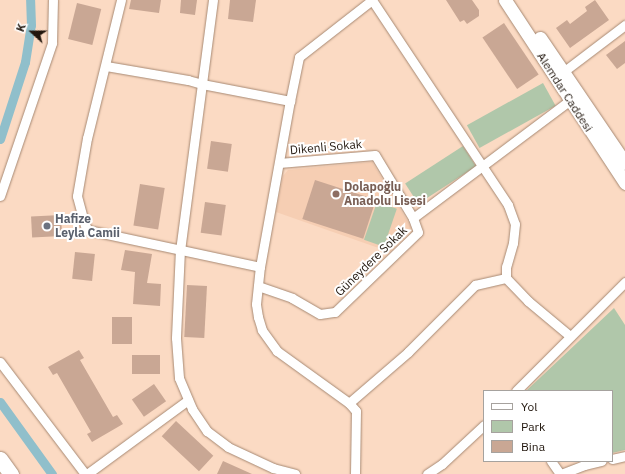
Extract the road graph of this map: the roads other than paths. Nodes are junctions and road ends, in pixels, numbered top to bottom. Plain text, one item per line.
1 (54, 0) edge
2 (120, 0) edge
3 (214, 0) edge
4 (372, 0) edge
5 (505, 0) edge
6 (516, 0) edge
7 (625, 24) edge
8 (106, 66) junction
9 (563, 72) junction
10 (202, 84) junction
11 (570, 100) junction
12 (290, 101) junction
13 (625, 162) edge
14 (279, 163) junction
15 (483, 165) junction
16 (625, 183) edge
17 (0, 196) edge
18 (413, 218) junction
19 (180, 249) junction
20 (260, 267) junction
21 (506, 278) junction
22 (625, 282) edge
23 (258, 286) junction
24 (570, 336) junction
25 (0, 362) edge
26 (517, 390) edge
27 (188, 400) junction
28 (349, 403) junction
29 (483, 426) edge
30 (625, 456) edge
31 (0, 459) edge
32 (613, 459) edge
33 (552, 462) edge
34 (598, 462) edge
35 (11, 474) edge
36 (86, 474) edge
37 (295, 474) edge
38 (355, 474) edge
39 (427, 474) edge
40 (560, 474) edge

1 - 17 street
2 - 8 street
3 - 10 street
4 - 12 street
4 - 15 street
5 - 11 main road, Alemdar Caddesi
6 - 9 main road, Alemdar Caddesi
7 - 9 street
8 - 10 street
8 - 19 street
9 - 13 main road, Alemdar Caddesi
10 - 12 street
10 - 19 street
11 - 15 street, Güneydere Sokak
11 - 16 main road, Alemdar Caddesi
12 - 14 street
14 - 18 street, Dikenli Sokak
14 - 20 street
15 - 18 street, Güneydere Sokak
15 - 21 street
18 - 23 street, Güneydere Sokak
19 - 20 street
19 - 27 street
20 - 23 street
21 - 24 street
21 - 28 street
22 - 24 street
23 - 28 street
24 - 26 street
25 - 36 street
27 - 36 street
27 - 37 street
28 - 38 street
29 - 39 street
30 - 32 street
31 - 35 main road
33 - 40 street
34 - 40 street

